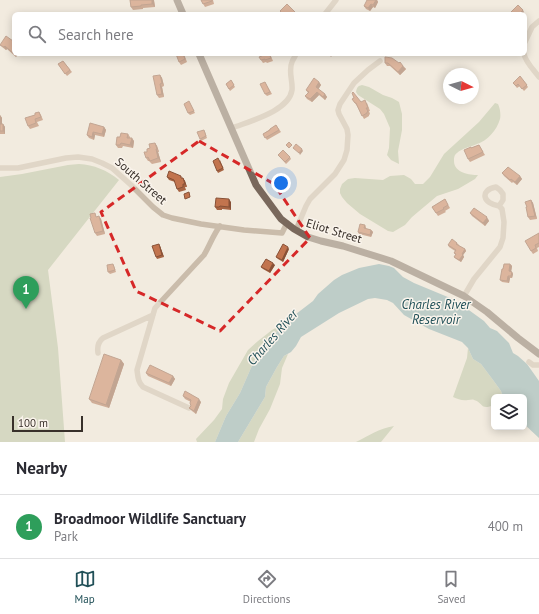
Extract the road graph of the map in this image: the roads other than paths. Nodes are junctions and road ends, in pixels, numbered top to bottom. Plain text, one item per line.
1 (177, 0) edge
2 (336, 0) edge
3 (182, 12) edge
4 (326, 12) edge
5 (539, 21) edge
6 (527, 38) edge
7 (201, 56) edge
8 (295, 56) edge
9 (525, 56) edge
10 (380, 61) dead end
11 (539, 77) edge
12 (232, 128) junction
13 (0, 168) edge
14 (499, 206) dead end
15 (287, 223) junction
16 (220, 226) junction
17 (296, 230) junction
18 (464, 296) junction
19 (153, 315) junction
20 (98, 352) dead end
21 (539, 354) edge
22 (529, 362) dead end
23 (539, 365) edge
24 (189, 408) edge

1 - 3 main road
2 - 4 street
5 - 6 street
7 - 12 main road, Eliot Street
8 - 12 street
9 - 11 street
10 - 17 street
12 - 15 main road, Eliot Street
13 - 16 street, South Street
14 - 18 street
15 - 16 street, South Street
15 - 17 main road, Eliot Street
16 - 19 street
17 - 18 main road, Eliot Street
18 - 21 main road, Eliot Street
19 - 20 street
19 - 24 street
22 - 23 street

